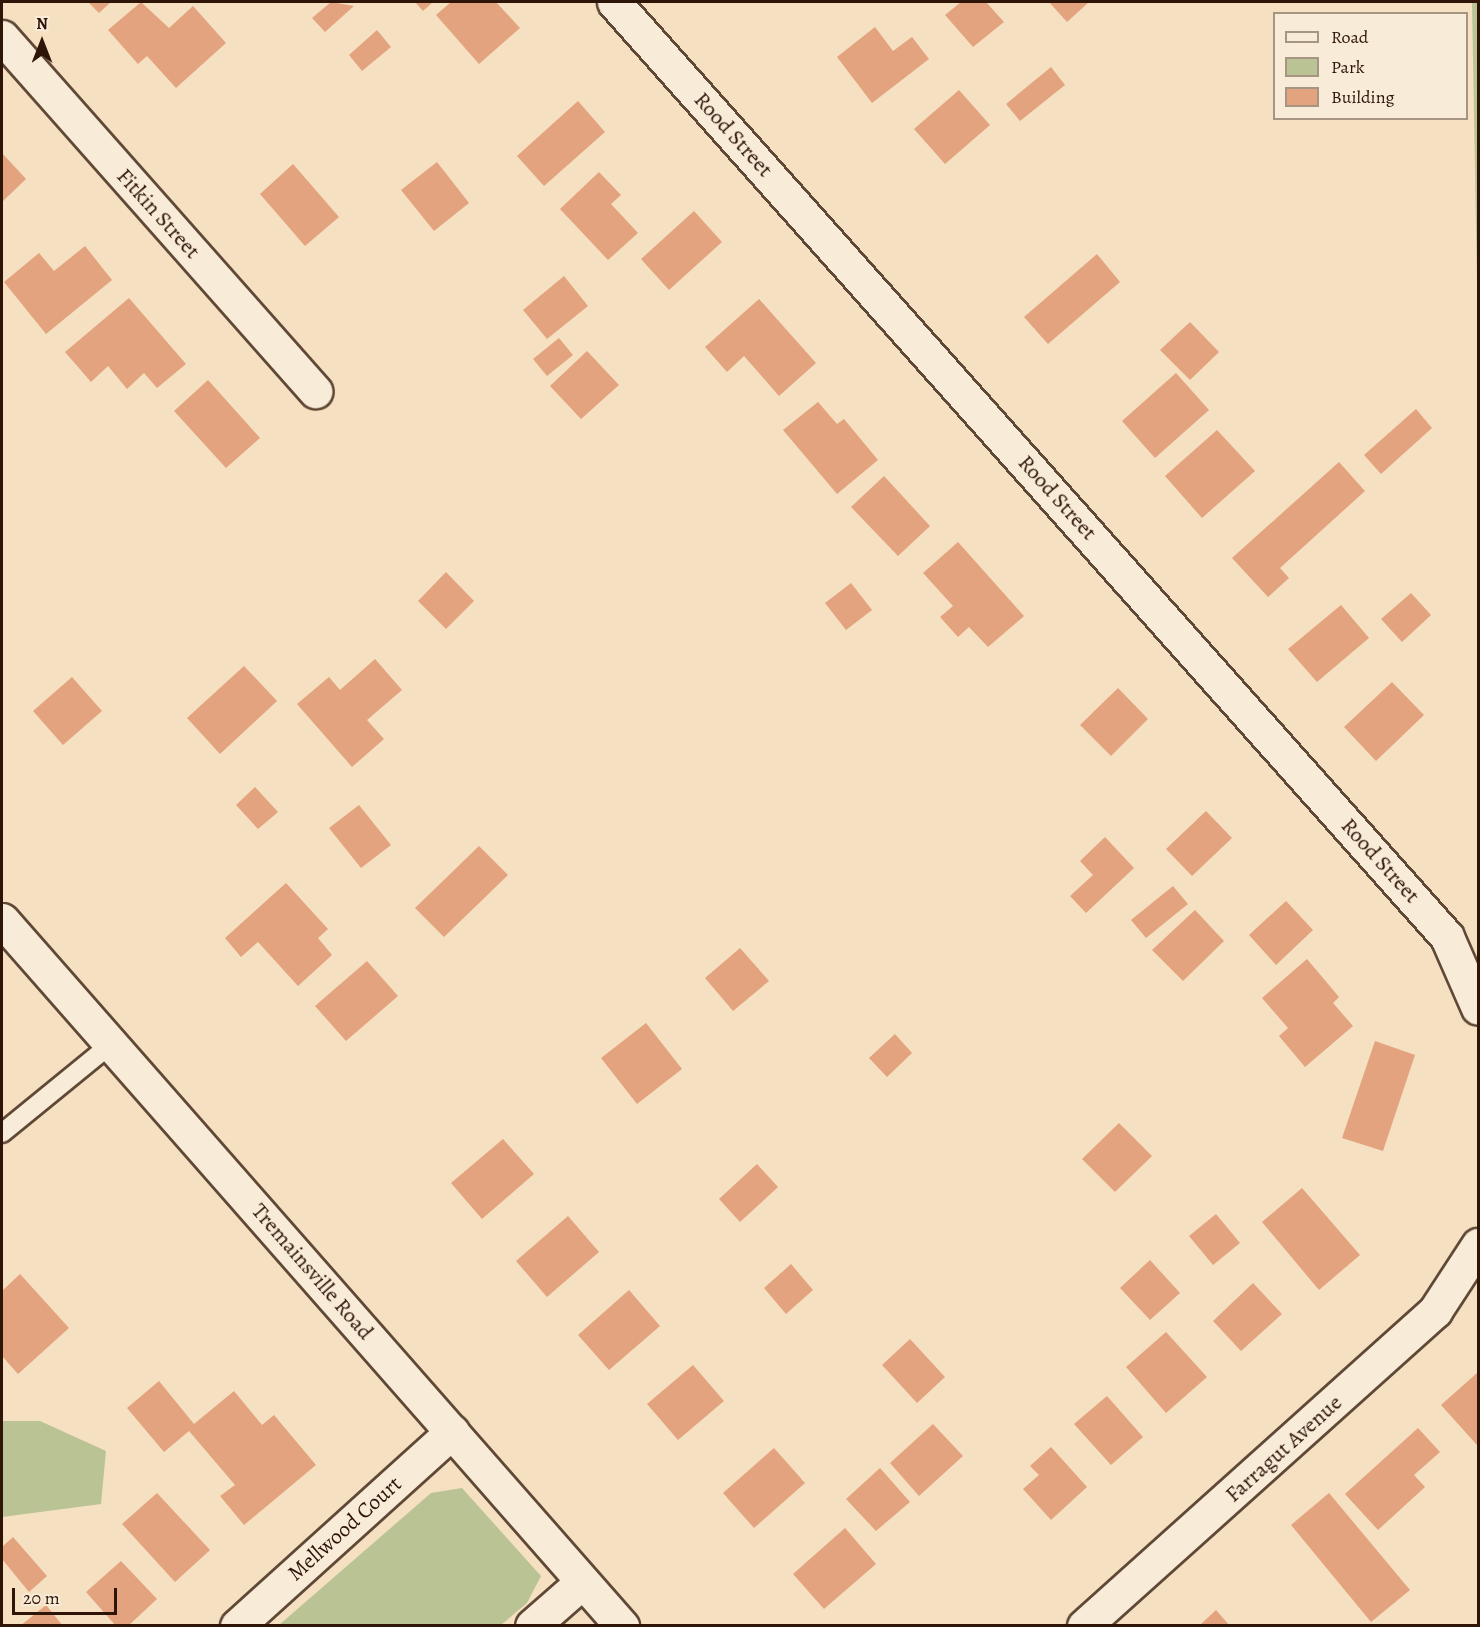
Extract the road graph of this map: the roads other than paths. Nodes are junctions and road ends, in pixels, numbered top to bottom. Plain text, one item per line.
1 (614, 2) edge
2 (2, 37) edge
3 (315, 391) dead end
4 (2, 920) edge
5 (1479, 1008) edge
6 (111, 1044) junction
7 (2, 1133) edge
8 (1475, 1254) edge
9 (452, 1432) junction
10 (582, 1582) junction
11 (237, 1626) edge
12 (532, 1626) edge
13 (622, 1626) edge
14 (1084, 1626) edge

1 - 5 street, Rood Street
2 - 3 street, Fitkin Street
4 - 6 street, Tremainsville Road
6 - 7 lane
6 - 9 street, Tremainsville Road
8 - 14 street, Farragut Avenue
9 - 10 street, Tremainsville Road
9 - 11 street, Mellwood Court
10 - 12 street
10 - 13 street, Tremainsville Road

